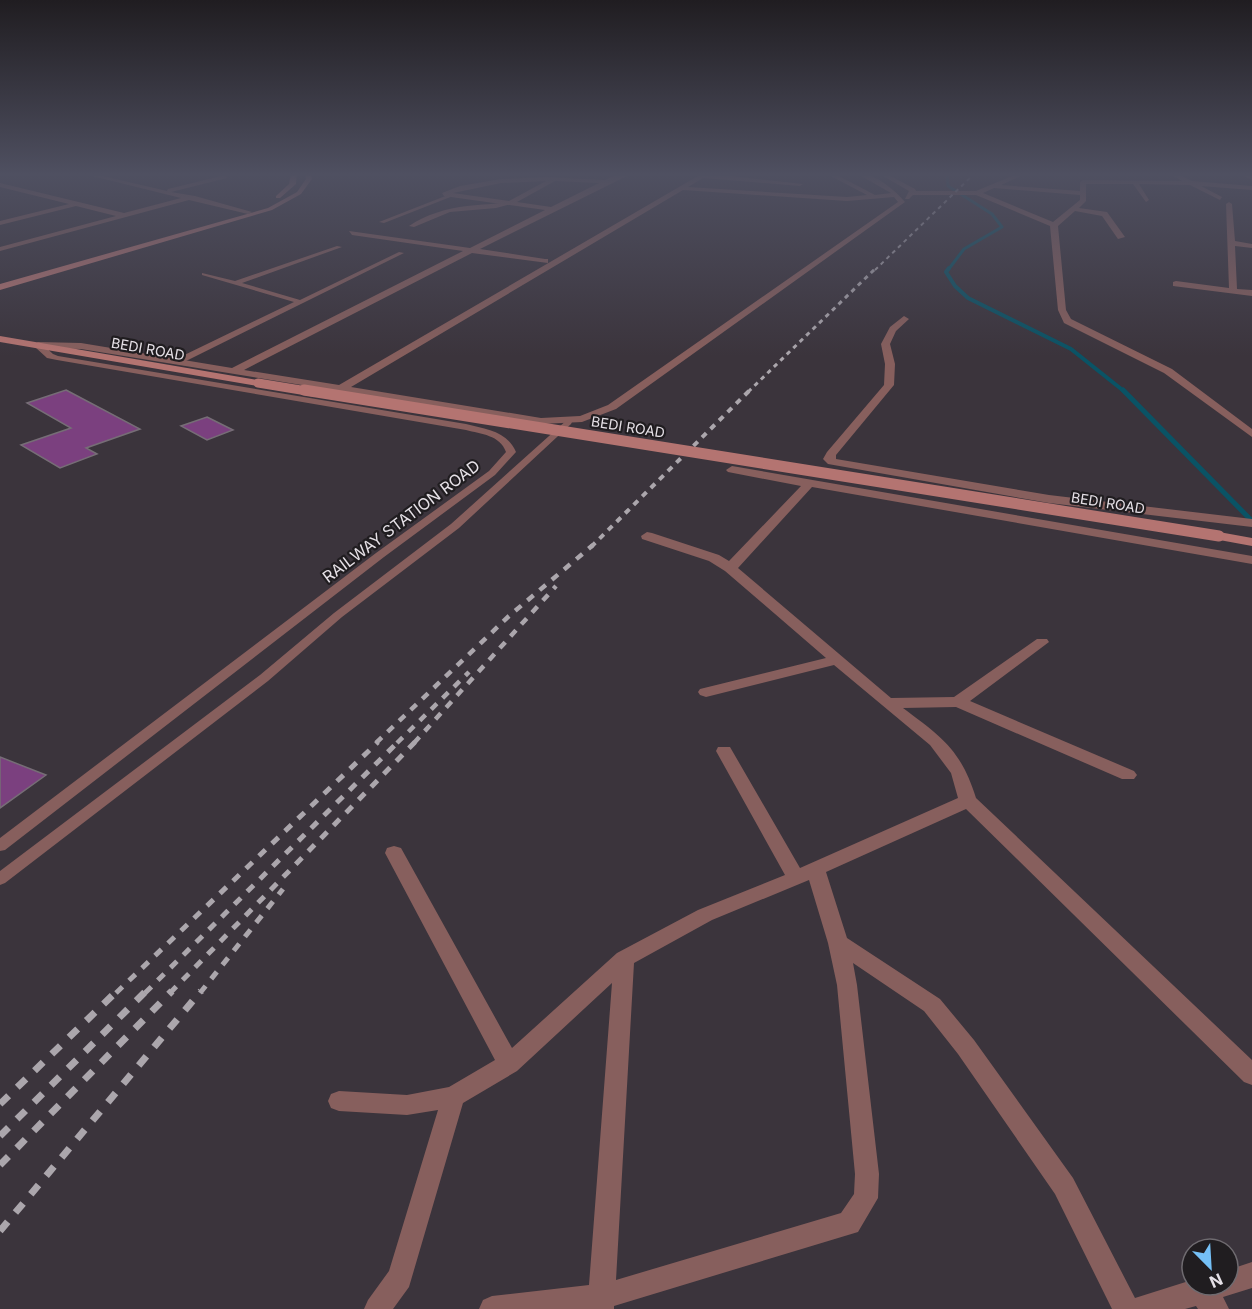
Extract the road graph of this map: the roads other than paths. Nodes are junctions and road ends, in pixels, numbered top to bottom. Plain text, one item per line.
1 (54, 234) edge
2 (169, 234) edge
3 (183, 234) edge
4 (360, 234) edge
5 (502, 234) edge
6 (603, 234) edge
7 (851, 234) edge
8 (1055, 234) edge
9 (1119, 234) edge
10 (1231, 234) edge
11 (1121, 237) dead end
12 (1231, 243) junction
13 (1252, 246) edge
14 (339, 247) dead end
15 (0, 249) edge
16 (472, 249) junction
17 (401, 253) dead end
18 (545, 261) dead end
19 (204, 274) dead end
20 (0, 281) edge
21 (235, 283) junction
22 (1176, 284) dead end
23 (0, 287) edge
24 (1233, 291) junction
25 (1252, 293) edge
26 (301, 302) junction
27 (904, 319) dead end
28 (0, 339) edge
29 (38, 345) junction
30 (177, 362) junction
31 (233, 371) junction
32 (340, 389) junction
33 (568, 422) junction
34 (1252, 434) edge
35 (732, 470) dead end
36 (810, 483) junction
37 (1252, 523) edge
38 (647, 536) dead end
39 (1252, 542) edge
40 (1252, 560) edge
41 (730, 568) junction
42 (1042, 642) dead end
43 (837, 660) junction
44 (706, 692) dead end
45 (958, 702) junction
46 (888, 703) junction
47 (724, 751) dead end
48 (1128, 775) dead end
49 (968, 801) junction
50 (0, 846) edge
51 (394, 853) dead end
52 (806, 874) junction
53 (0, 879) edge
54 (838, 943) junction
55 (624, 959) junction
56 (509, 1064) junction
57 (1252, 1075) edge
58 (453, 1097) junction
59 (339, 1101) dead end
60 (1203, 1297) edge
61 (601, 1303) edge
62 (377, 1309) edge
63 (492, 1309) edge
64 (1126, 1309) edge
65 (1141, 1309) edge

1 - 15 street
2 - 20 main road
3 - 23 main road
4 - 16 street
5 - 16 street
6 - 32 street
7 - 33 street
8 - 34 street
9 - 11 street
10 - 12 street
12 - 13 street
12 - 24 street
14 - 21 lane
16 - 18 street
16 - 31 street
17 - 26 lane
19 - 21 lane
21 - 26 lane
22 - 24 street
24 - 25 street
26 - 30 lane
27 - 37 street
28 - 29 main road, BEDI ROAD
29 - 30 street
29 - 39 main road, BEDI ROAD, bridge
29 - 50 lane, RAILWAY STATION ROAD
30 - 31 street
31 - 32 street
32 - 33 street
33 - 53 lane, RAILWAY STATION ROAD
35 - 36 street
36 - 40 street
36 - 41 street
38 - 41 street
41 - 43 street
42 - 45 street
43 - 44 street
43 - 46 street
45 - 46 street
45 - 48 street
46 - 49 street
47 - 52 street
49 - 52 street
49 - 57 street
51 - 56 street
52 - 54 street
52 - 55 street
54 - 61 street
54 - 64 street
55 - 56 street
55 - 61 street
56 - 58 street
58 - 59 street
58 - 62 street
60 - 65 street
61 - 63 street

